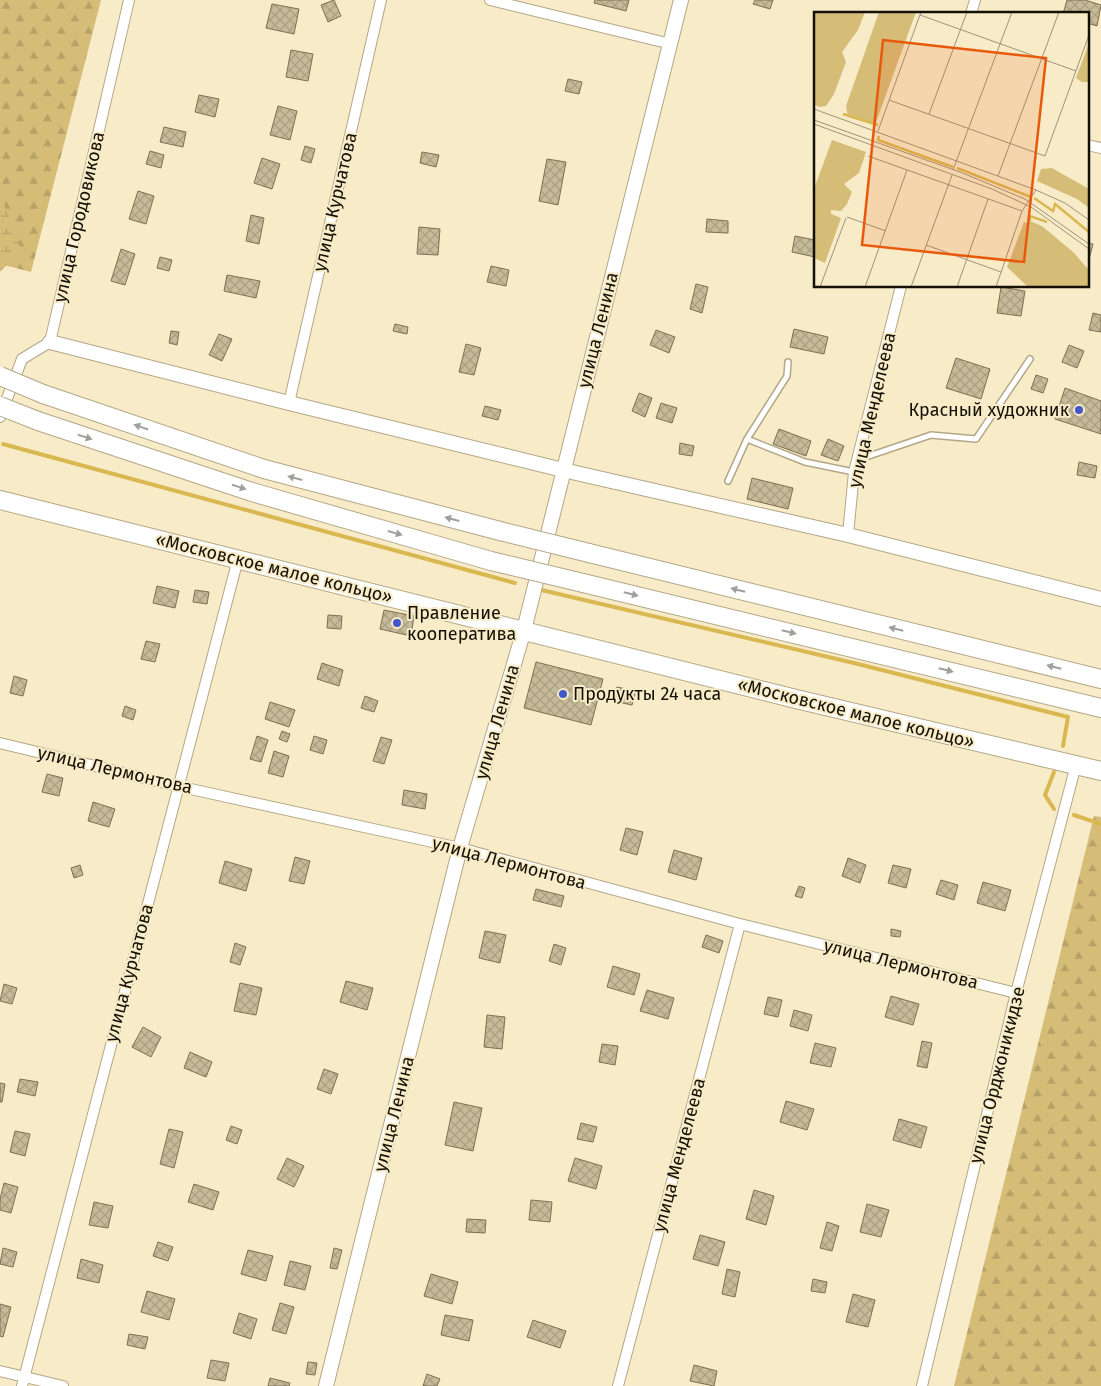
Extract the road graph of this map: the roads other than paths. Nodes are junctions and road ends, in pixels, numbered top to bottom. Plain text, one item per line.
1 (129, 0) edge
2 (381, 0) edge
3 (490, 0) edge
4 (681, 0) edge
5 (670, 44) junction
6 (1088, 145) edge
7 (1101, 148) edge
8 (900, 288) edge
9 (50, 342) junction
10 (1030, 360) dead end
11 (788, 362) dead end
12 (0, 376) edge
13 (288, 403) junction
14 (0, 406) edge
15 (0, 416) edge
16 (747, 439) junction
17 (857, 460) junction
18 (563, 470) junction
19 (854, 472) junction
20 (728, 480) dead end
21 (0, 500) edge
22 (848, 535) junction
23 (238, 559) junction
24 (1101, 599) edge
25 (524, 630) junction
26 (1101, 679) edge
27 (1101, 708) edge
28 (0, 743) edge
29 (1076, 765) junction
30 (1101, 771) edge
31 (177, 786) junction
32 (460, 848) junction
33 (740, 924) junction
34 (1016, 993) junction
35 (0, 1371) edge
36 (23, 1381) edge
37 (63, 1386) edge
38 (326, 1386) edge
39 (618, 1386) edge
40 (922, 1386) edge

1 - 9 street, улица Городовикова
2 - 13 street, улица Курчатова
3 - 5 street
4 - 5 street, улица Ленина
5 - 18 street, улица Ленина
6 - 7 street
8 - 17 street, улица Менделеева
9 - 13 street
9 - 15 street
10 - 17 lane
11 - 16 lane
26 -> 12 highway, bridge
13 - 18 street
14 -> 27 highway, bridge
16 - 19 lane
16 - 20 lane
17 - 19 street, улица Менделеева
18 - 22 street
18 - 25 street, улица Ленина
19 - 22 street, улица Менделеева
21 - 23 highway, «Московское малое кольцо»
22 - 24 street
23 - 25 highway, «Московское малое кольцо»
23 - 31 street, улица Курчатова
25 - 29 highway, «Московское малое кольцо»
25 - 32 street, улица Ленина
28 - 31 street, улица Лермонтова
29 - 30 highway, «Московское малое кольцо»
29 - 34 street, улица Орджоникидзе
31 - 32 street, улица Лермонтова
31 - 36 street, улица Курчатова
32 - 33 street, улица Лермонтова
32 - 38 street, улица Ленина
33 - 34 street, улица Лермонтова
33 - 39 street, улица Менделеева
34 - 40 street, улица Орджоникидзе
35 - 36 street
36 - 37 street

